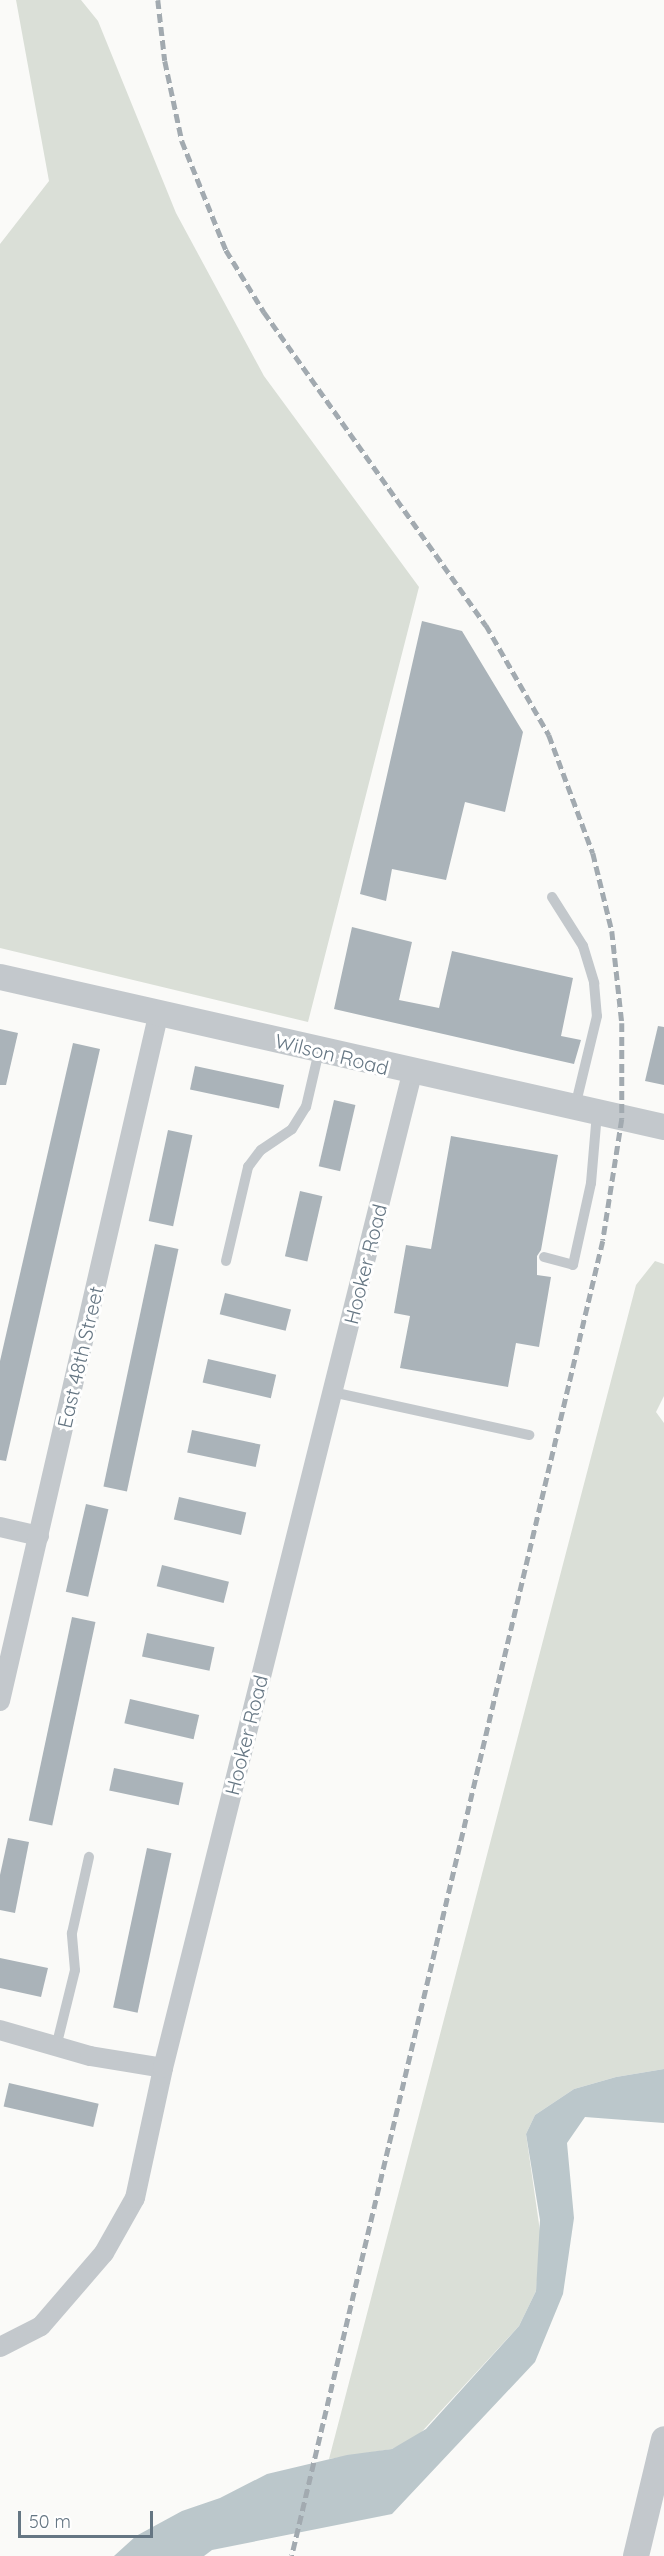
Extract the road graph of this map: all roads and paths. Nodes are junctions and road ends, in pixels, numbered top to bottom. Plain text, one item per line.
1 (552, 897) dead end
2 (0, 977) edge
3 (159, 1012) junction
4 (319, 1051) junction
5 (412, 1074) junction
6 (586, 1110) junction
7 (664, 1127) edge
8 (544, 1257) dead end
9 (226, 1261) dead end
10 (333, 1392) junction
11 (529, 1435) dead end
12 (0, 1527) edge
13 (39, 1536) junction
14 (0, 1701) edge
15 (89, 1857) dead end
16 (0, 2031) edge
17 (56, 2047) junction
18 (163, 2068) junction
19 (0, 2347) edge
20 (664, 2439) edge
21 (636, 2556) edge

1 - 6 lane
2 - 3 street, Wilson Road
3 - 4 street, Wilson Road
3 - 13 street, East 48th Street
4 - 5 street, Wilson Road
4 - 9 lane
5 - 6 street, Wilson Road
5 - 10 street, Hooker Road
6 - 7 street, Wilson Road
6 - 8 lane
10 - 11 lane
10 - 18 street, Hooker Road
12 - 13 street
13 - 14 street, East 48th Street
15 - 17 lane
16 - 17 street
17 - 18 street
18 - 19 street, Hooker Road
20 - 21 street

